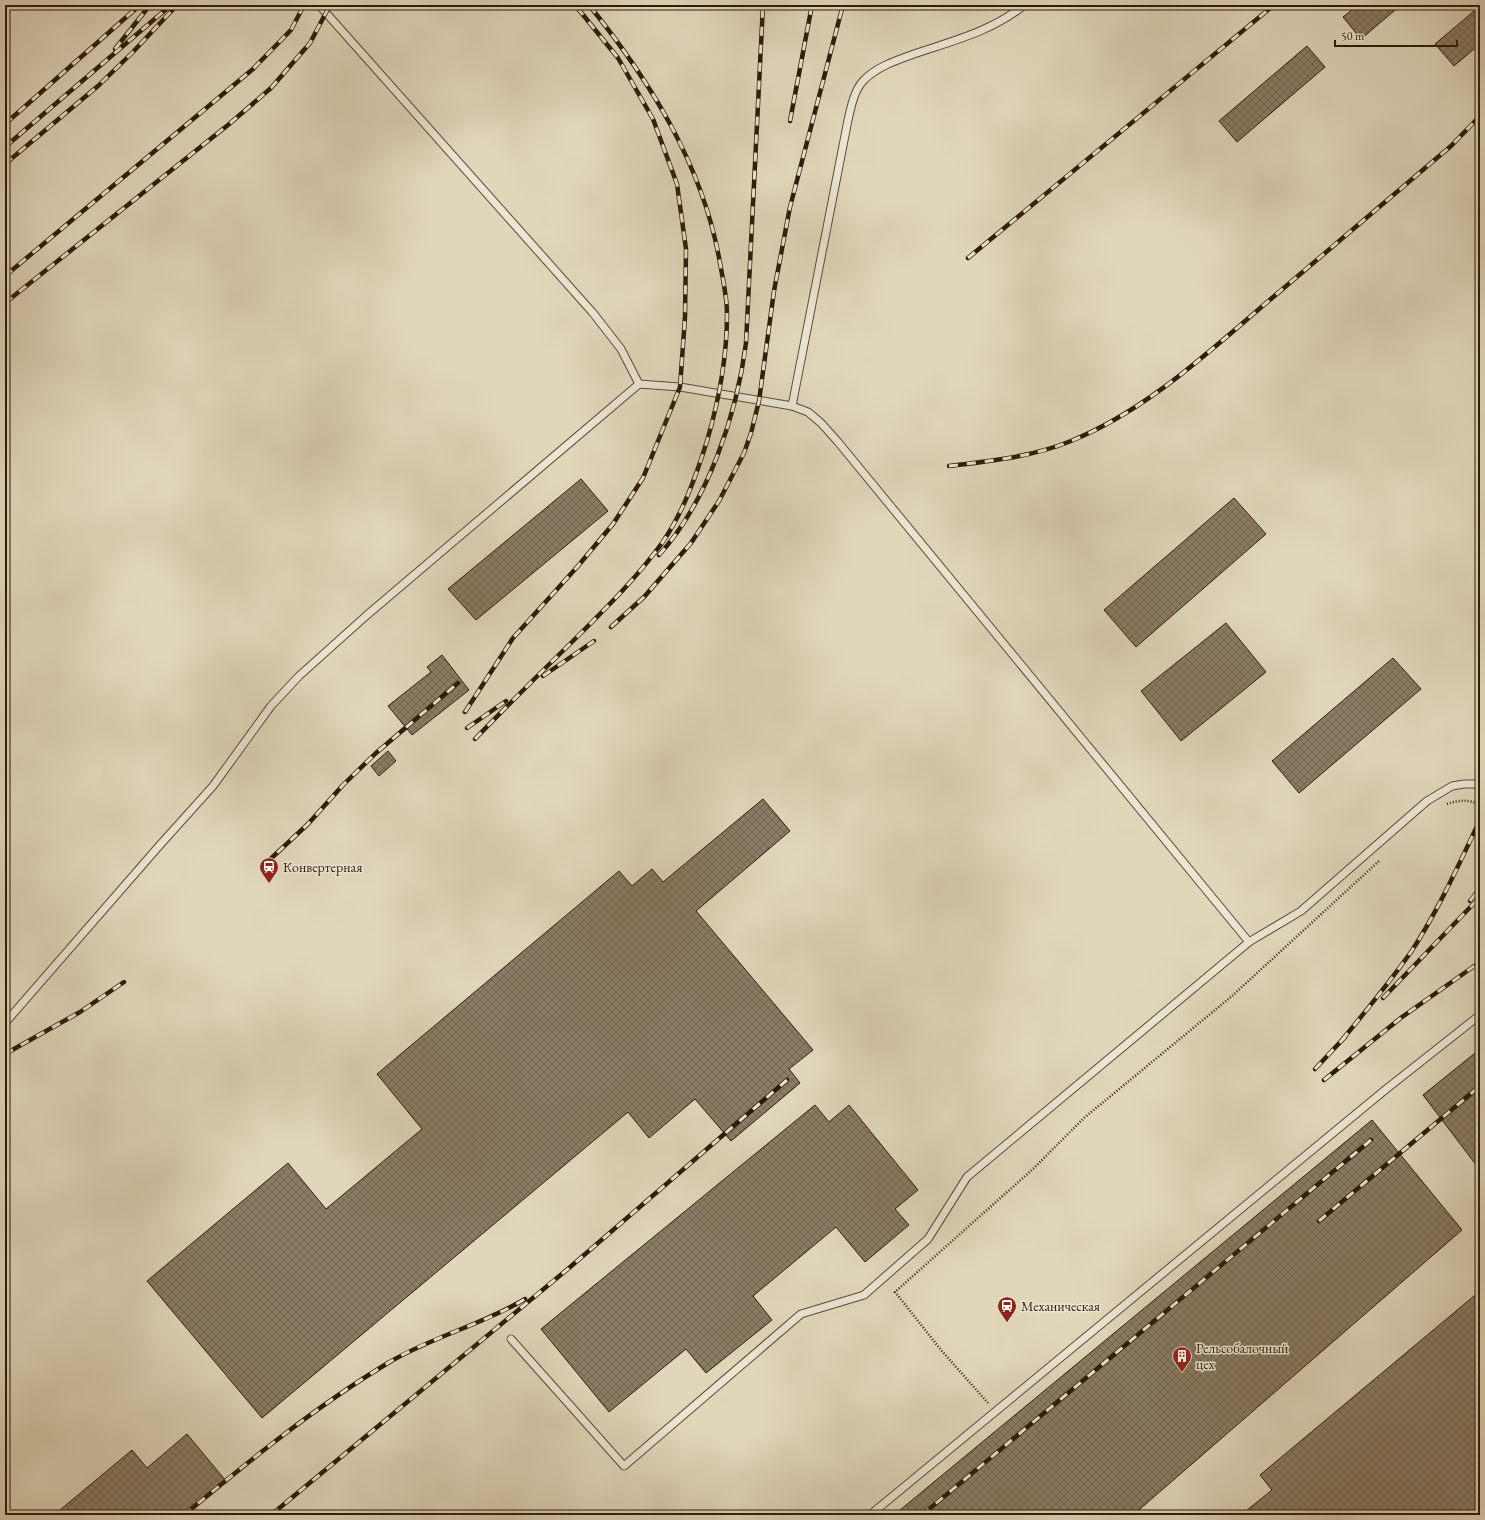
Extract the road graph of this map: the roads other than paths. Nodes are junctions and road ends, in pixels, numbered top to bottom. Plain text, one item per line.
1 (319, 5) edge
2 (1024, 5) edge
3 (639, 384) junction
4 (792, 406) junction
5 (1480, 786) edge
6 (1249, 942) junction
7 (1480, 1016) edge
8 (5, 1023) edge
9 (511, 1338) dead end
10 (870, 1515) edge

1 - 3 lane
2 - 4 lane
3 - 4 lane
3 - 8 lane
4 - 6 lane
5 - 6 lane
6 - 9 lane
7 - 10 lane

